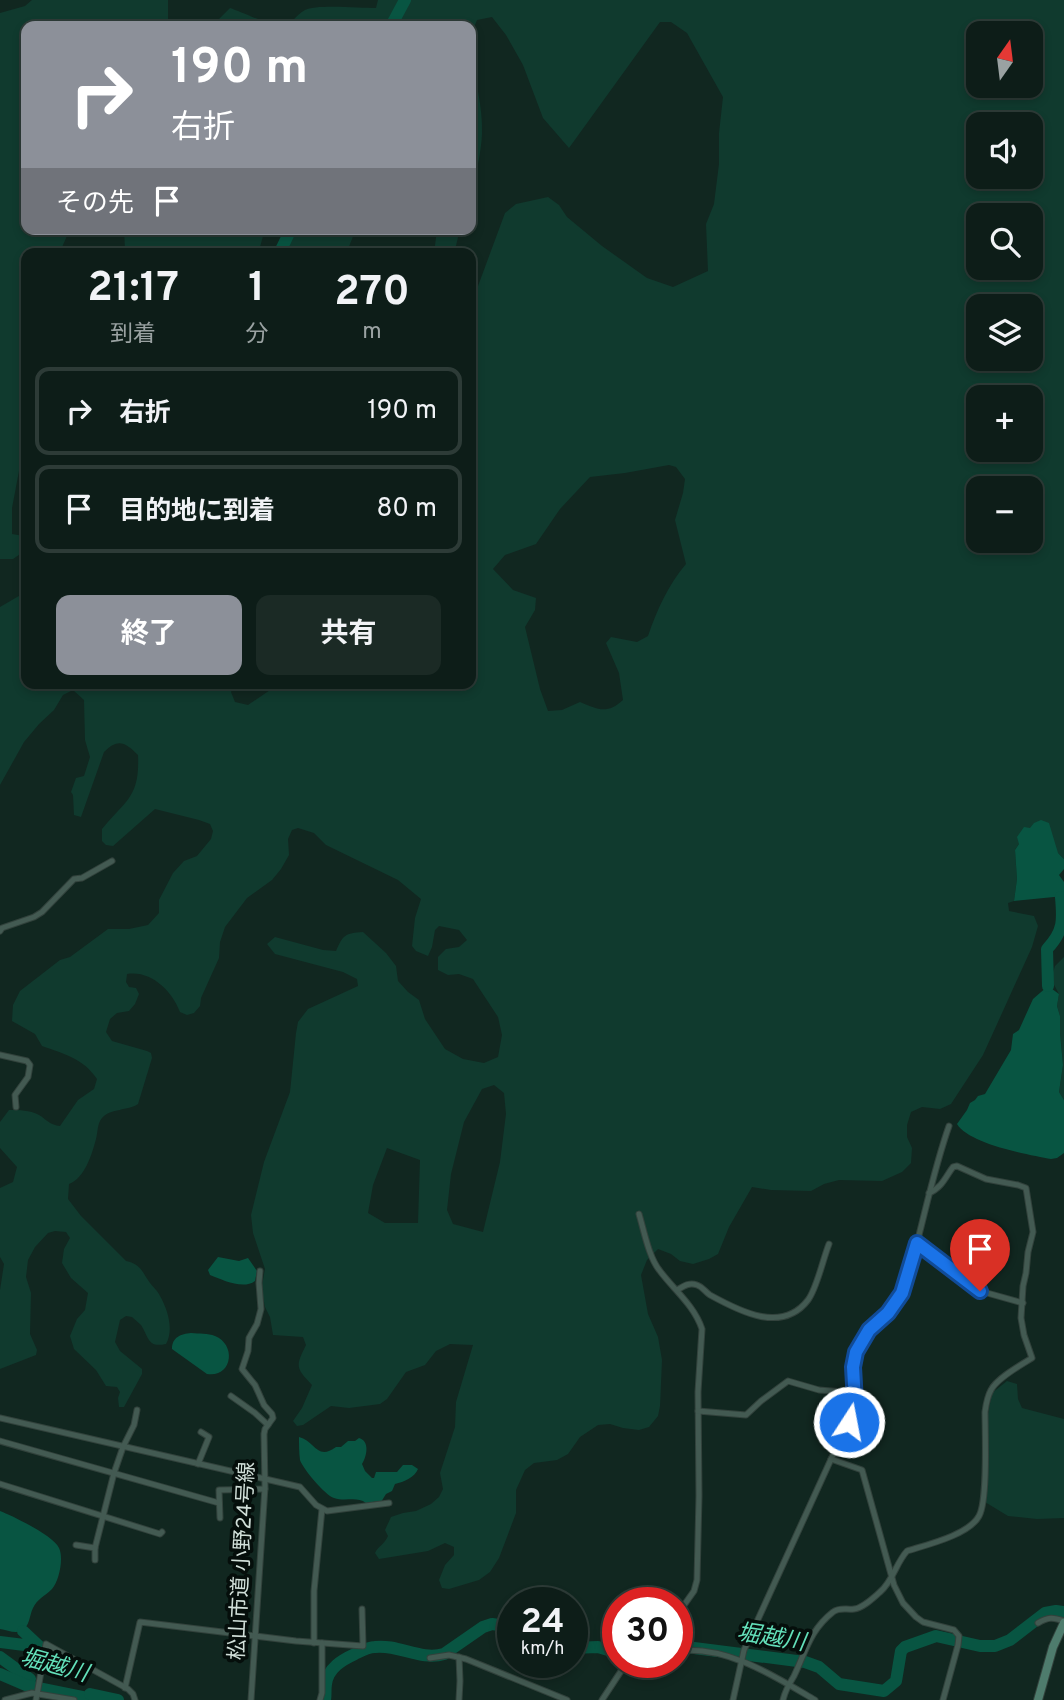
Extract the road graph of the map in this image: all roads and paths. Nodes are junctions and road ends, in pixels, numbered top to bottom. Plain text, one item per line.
1 (112, 861) dead end
2 (0, 931) edge
3 (0, 1055) edge
4 (16, 1107) dead end
5 (949, 1126) dead end
6 (929, 1193) junction
7 (639, 1214) dead end
8 (917, 1243) junction
9 (829, 1244) dead end
10 (260, 1271) dead end
11 (677, 1290) junction
12 (1023, 1303) junction
13 (856, 1393) junction
14 (231, 1396) dead end
15 (136, 1410) dead end
16 (698, 1410) junction
17 (0, 1418) edge
18 (268, 1425) junction
19 (201, 1432) dead end
20 (0, 1441) edge
21 (123, 1447) junction
22 (831, 1459) junction
23 (198, 1464) junction
24 (114, 1473) junction
25 (264, 1479) junction
26 (0, 1484) edge
27 (265, 1489) junction
28 (219, 1503) junction
29 (389, 1503) dead end
30 (322, 1509) junction
31 (103, 1517) junction
32 (220, 1518) dead end
33 (162, 1532) dead end
34 (76, 1545) dead end
35 (95, 1548) junction
36 (95, 1560) dead end
37 (892, 1575) junction
38 (693, 1592) edge
39 (362, 1609) dead end
40 (1064, 1622) edge
41 (1038, 1623) dead end
42 (254, 1635) junction
43 (314, 1643) junction
44 (322, 1643) junction
45 (693, 1651) edge
46 (742, 1655) junction
47 (459, 1657) junction
48 (430, 1658) dead end
49 (616, 1678) edge
50 (788, 1685) junction
51 (125, 1688) junction
52 (37, 1692) edge
53 (5, 1700) edge
54 (74, 1700) edge
55 (135, 1700) edge
56 (251, 1700) edge
57 (320, 1700) edge
58 (459, 1700) edge
59 (567, 1700) edge
60 (602, 1700) edge
61 (733, 1700) edge
62 (783, 1700) edge
63 (815, 1700) edge
64 (943, 1700) edge
65 (1038, 1700) edge

1 - 2 street
3 - 4 street
5 - 6 street
6 - 8 street
6 - 12 street
7 - 11 street
8 - 12 street
8 - 13 street
9 - 11 street
10 - 18 street
11 - 16 street
12 - 37 street
13 - 16 street
13 - 22 street
14 - 18 street
15 - 21 street
16 - 38 street
17 - 21 street
18 - 25 street, 松山市道 小野24号線
19 - 23 street
20 - 24 street
21 - 23 street
21 - 24 street
22 - 37 street
22 - 46 street
23 - 25 street
24 - 28 street
24 - 31 street
25 - 27 street, 松山市道 小野24号線
25 - 30 street
26 - 31 street
27 - 28 street
27 - 42 street, 松山市道 小野24号線
28 - 32 street
29 - 30 street
30 - 43 street
31 - 33 street
31 - 35 street
34 - 35 street
35 - 36 street
37 - 50 street
37 - 64 street
39 - 44 street
40 - 41 street
40 - 65 street
42 - 43 street
42 - 51 street
42 - 56 street, 松山市道 小野24号線
43 - 44 street
44 - 57 street
45 - 46 street
46 - 50 street
46 - 61 street
47 - 48 street
47 - 58 street
47 - 59 street
49 - 60 street
50 - 62 street
50 - 63 street
51 - 52 street
51 - 55 street
52 - 53 street
52 - 54 street

